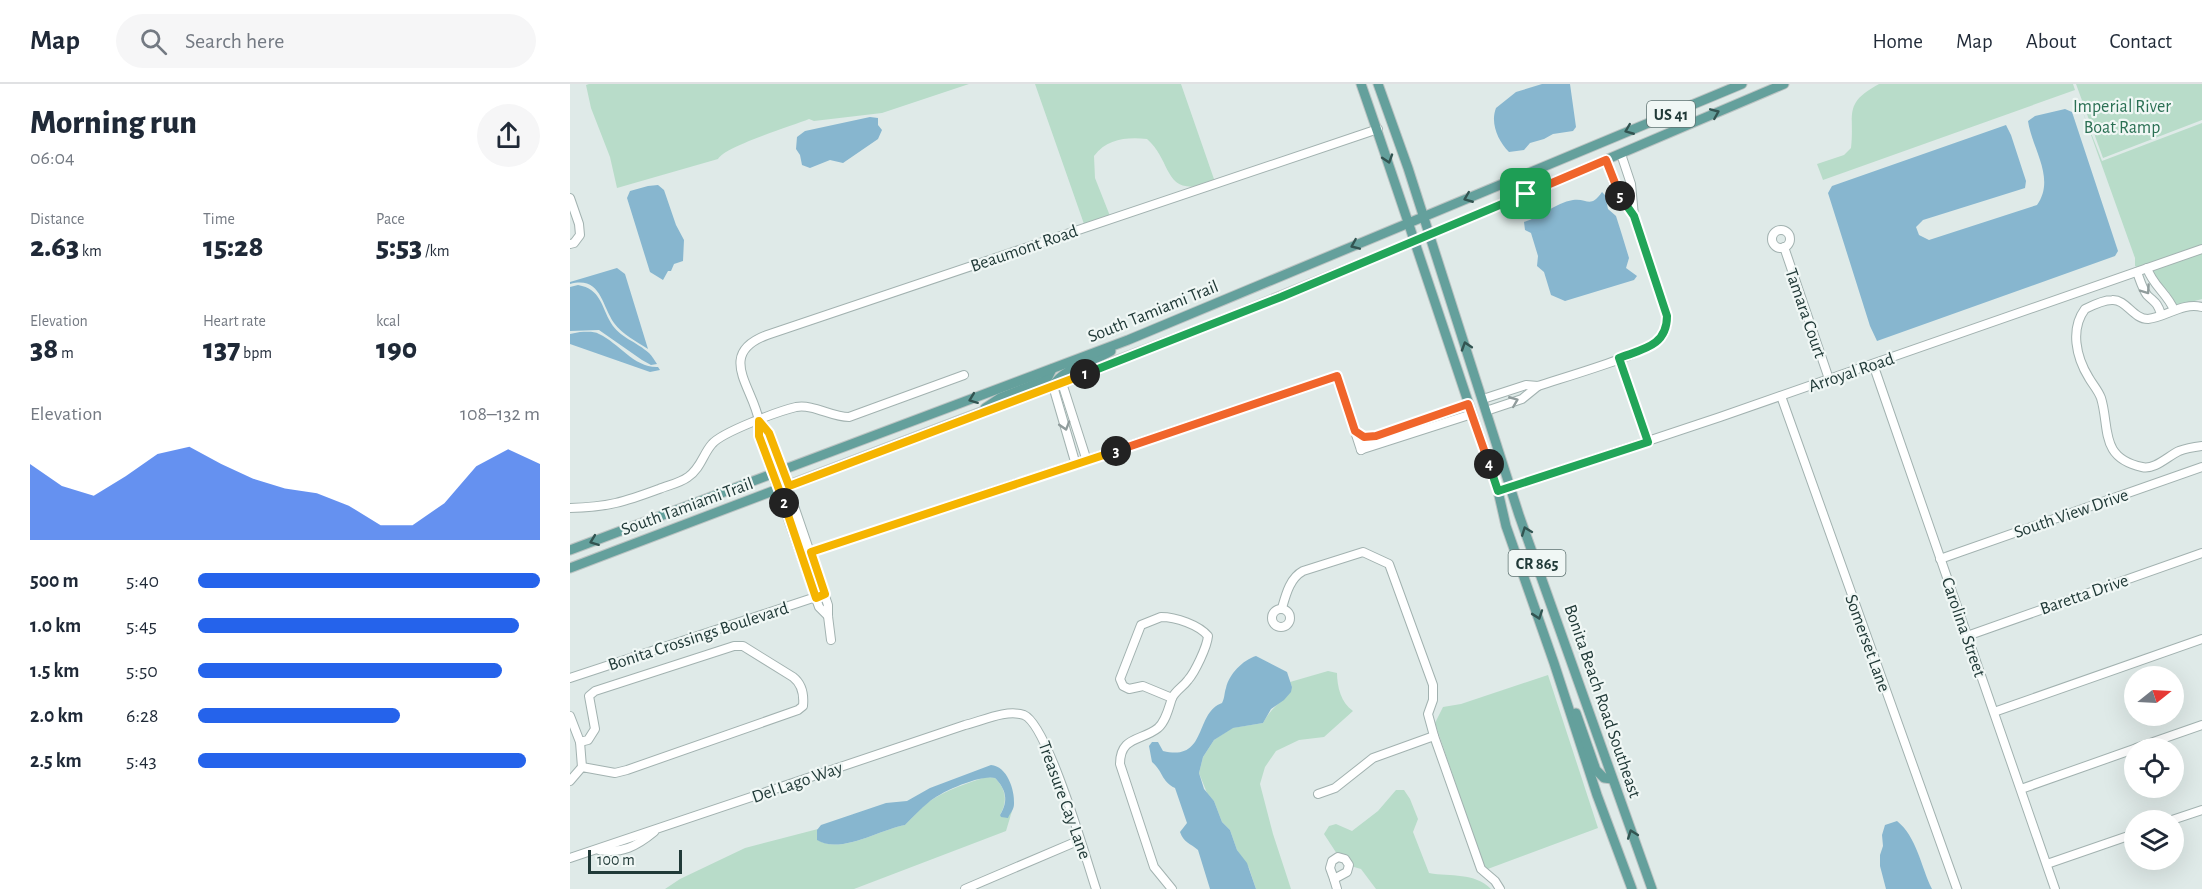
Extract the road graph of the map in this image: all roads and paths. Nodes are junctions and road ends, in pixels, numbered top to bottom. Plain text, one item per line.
1 (1360, 84) edge
2 (1378, 84) edge
3 (1742, 84) edge
4 (1784, 84) edge
5 (1378, 129) junction
6 (1621, 154) junction
7 (1606, 160) junction
8 (570, 198) edge
9 (1424, 216) junction
10 (1634, 216) junction
11 (1408, 223) junction
12 (1430, 234) junction
13 (1415, 241) junction
14 (570, 244) edge
15 (1784, 247) dead end
16 (2202, 249) edge
17 (2147, 268) junction
18 (2137, 272) junction
19 (2202, 307) edge
20 (2174, 310) junction
21 (2162, 314) junction
22 (1128, 339) junction
23 (1619, 358) junction
24 (1872, 364) junction
25 (1052, 369) junction
26 (964, 375) dead end
27 (1829, 380) junction
28 (1057, 385) junction
29 (1538, 386) junction
30 (1781, 396) junction
31 (1483, 399) junction
32 (1468, 404) junction
33 (1486, 411) junction
34 (1472, 414) junction
35 (965, 420) junction
36 (759, 421) junction
37 (1355, 431) junction
38 (1376, 436) junction
39 (1648, 442) junction
40 (2202, 446) edge
41 (1361, 450) junction
42 (1086, 461) junction
43 (1076, 465) junction
44 (2202, 467) edge
45 (783, 470) junction
46 (773, 474) junction
47 (789, 486) junction
48 (1510, 487) junction
49 (779, 490) junction
50 (1498, 491) junction
51 (570, 508) edge
52 (570, 550) edge
53 (2202, 553) edge
54 (807, 554) junction
55 (1940, 559) junction
56 (570, 568) edge
57 (825, 594) junction
58 (816, 598) junction
59 (1282, 608) dead end
60 (828, 616) junction
61 (1967, 636) junction
62 (2202, 639) edge
63 (831, 640) dead end
64 (570, 678) edge
65 (1561, 685) junction
66 (1172, 698) junction
67 (1994, 712) junction
68 (570, 716) edge
69 (1026, 716) joint
70 (2202, 725) edge
71 (1434, 736) junction
72 (2166, 738) edge
73 (580, 742) junction
74 (2124, 753) edge
75 (582, 767) junction
76 (1612, 779) junction
77 (570, 781) edge
78 (2021, 789) junction
79 (1318, 794) dead end
80 (2202, 810) edge
81 (2184, 816) edge
82 (2124, 837) edge
83 (1080, 840) junction
84 (570, 858) edge
85 (2047, 864) junction
86 (1334, 879) dead end
87 (965, 889) edge
88 (1096, 889) edge
89 (1172, 889) edge
90 (1336, 889) edge
91 (1500, 889) edge
92 (1632, 889) edge
93 (1652, 889) edge
94 (1957, 889) edge
95 (2055, 889) edge

1 - 5 main road, CR 865
2 - 9 main road, CR 865
3 -> 9 main road, South Tamiami Trail / US 41
6 -> 4 main road, South Tamiami Trail / US 41
5 -> 11 main road, CR 865
5 - 36 street, Beaumont Road
6 - 7 main road, South Tamiami Trail / US 41
6 - 10 street
7 - 10 street
7 - 12 main road, South Tamiami Trail / US 41
8 - 14 street
9 - 11 main road, South Tamiami Trail / US 41
9 - 12 main road, Bonita Beach Road Southeast / CR 865
10 - 23 street
11 - 13 main road, Bonita Beach Road Southeast / CR 865
11 -> 22 main road, South Tamiami Trail / US 41
12 - 13 main road, South Tamiami Trail / US 41
31 -> 12 main road, Bonita Beach Road Southeast / CR 865
13 - 28 main road, South Tamiami Trail / US 41
13 - 32 main road, Bonita Beach Road Southeast / CR 865
15 - 27 street, Tamara Court
16 - 17 street, Arroyal Road
17 - 18 street, Arroyal Road
17 - 20 street
18 -> 21 street
18 - 24 street, Arroyal Road
19 - 20 street
20 - 21 street
21 - 40 street
22 - 25 main road, South Tamiami Trail / US 41
22 - 28 main road
23 - 29 street
23 - 39 street
24 - 27 street, Arroyal Road
24 - 55 street, Carolina Street
25 - 35 main road
25 -> 45 main road, South Tamiami Trail / US 41
26 - 36 street
27 - 30 street, Arroyal Road
28 - 35 main road, South Tamiami Trail / US 41
28 - 42 street
28 -> 43 street
29 - 31 street
33 -> 29 street
30 - 39 street, Arroyal Road
30 - 94 street, Somerset Lane
31 - 33 main road, Bonita Beach Road Southeast / CR 865
32 - 34 main road, Bonita Beach Road Southeast / CR 865
32 - 38 street
33 - 48 main road, Bonita Beach Road Southeast / CR 865
34 - 41 street
34 - 50 main road, Bonita Beach Road Southeast / CR 865
35 - 47 main road, South Tamiami Trail / US 41
36 - 45 street, Beaumont Road
36 - 46 street, Beaumont Road
36 - 51 street
37 - 38 street
37 - 41 street
37 - 42 street
38 - 41 street
39 - 48 street, Arroyal Road
42 - 43 street
43 - 54 street
44 - 55 street, South View Drive
45 - 46 main road, South Tamiami Trail / US 41
45 - 47 street, Beaumont Road
46 - 49 street, Beaumont Road
46 -> 52 main road, South Tamiami Trail / US 41
47 - 49 main road, South Tamiami Trail / US 41
47 - 54 street, Beaumont Road
48 - 50 street, Arroyal Road
76 -> 48 main road, Bonita Beach Road Southeast / CR 865
49 - 54 street, Beaumont Road
49 - 56 main road, South Tamiami Trail / US 41
50 -> 65 main road, Bonita Beach Road Southeast / CR 865
53 - 61 street, Baretta Drive
54 - 57 street, Beaumont Road
54 - 58 street, Beaumont Road
55 - 61 street, Carolina Street
57 - 58 street, Bonita Crossings Boulevard
57 - 60 street, Beaumont Road
58 - 60 street, Beaumont Road
58 - 64 street, Bonita Crossings Boulevard
59 - 71 street
60 - 63 street, Beaumont Road
61 - 67 street, Carolina Street
62 - 67 street
65 - 76 main road
65 - 92 main road, Bonita Beach Road Southeast / CR 865
66 - 66 street
66 - 89 street
67 - 78 street, Carolina Street
68 - 73 street
69 - 83 street, Treasure Cay Lane
69 - 84 street, Del Lago Way
70 - 72 street
71 - 79 street
71 - 91 street
73 - 75 street
73 - 75 street
74 - 78 street
75 - 77 street
93 -> 76 main road, Bonita Beach Road Southeast / CR 865
78 - 85 street, Carolina Street
80 - 81 street
82 - 85 street
83 - 87 street
83 - 88 street, Treasure Cay Lane
85 - 95 street, Carolina Street
86 - 90 street

